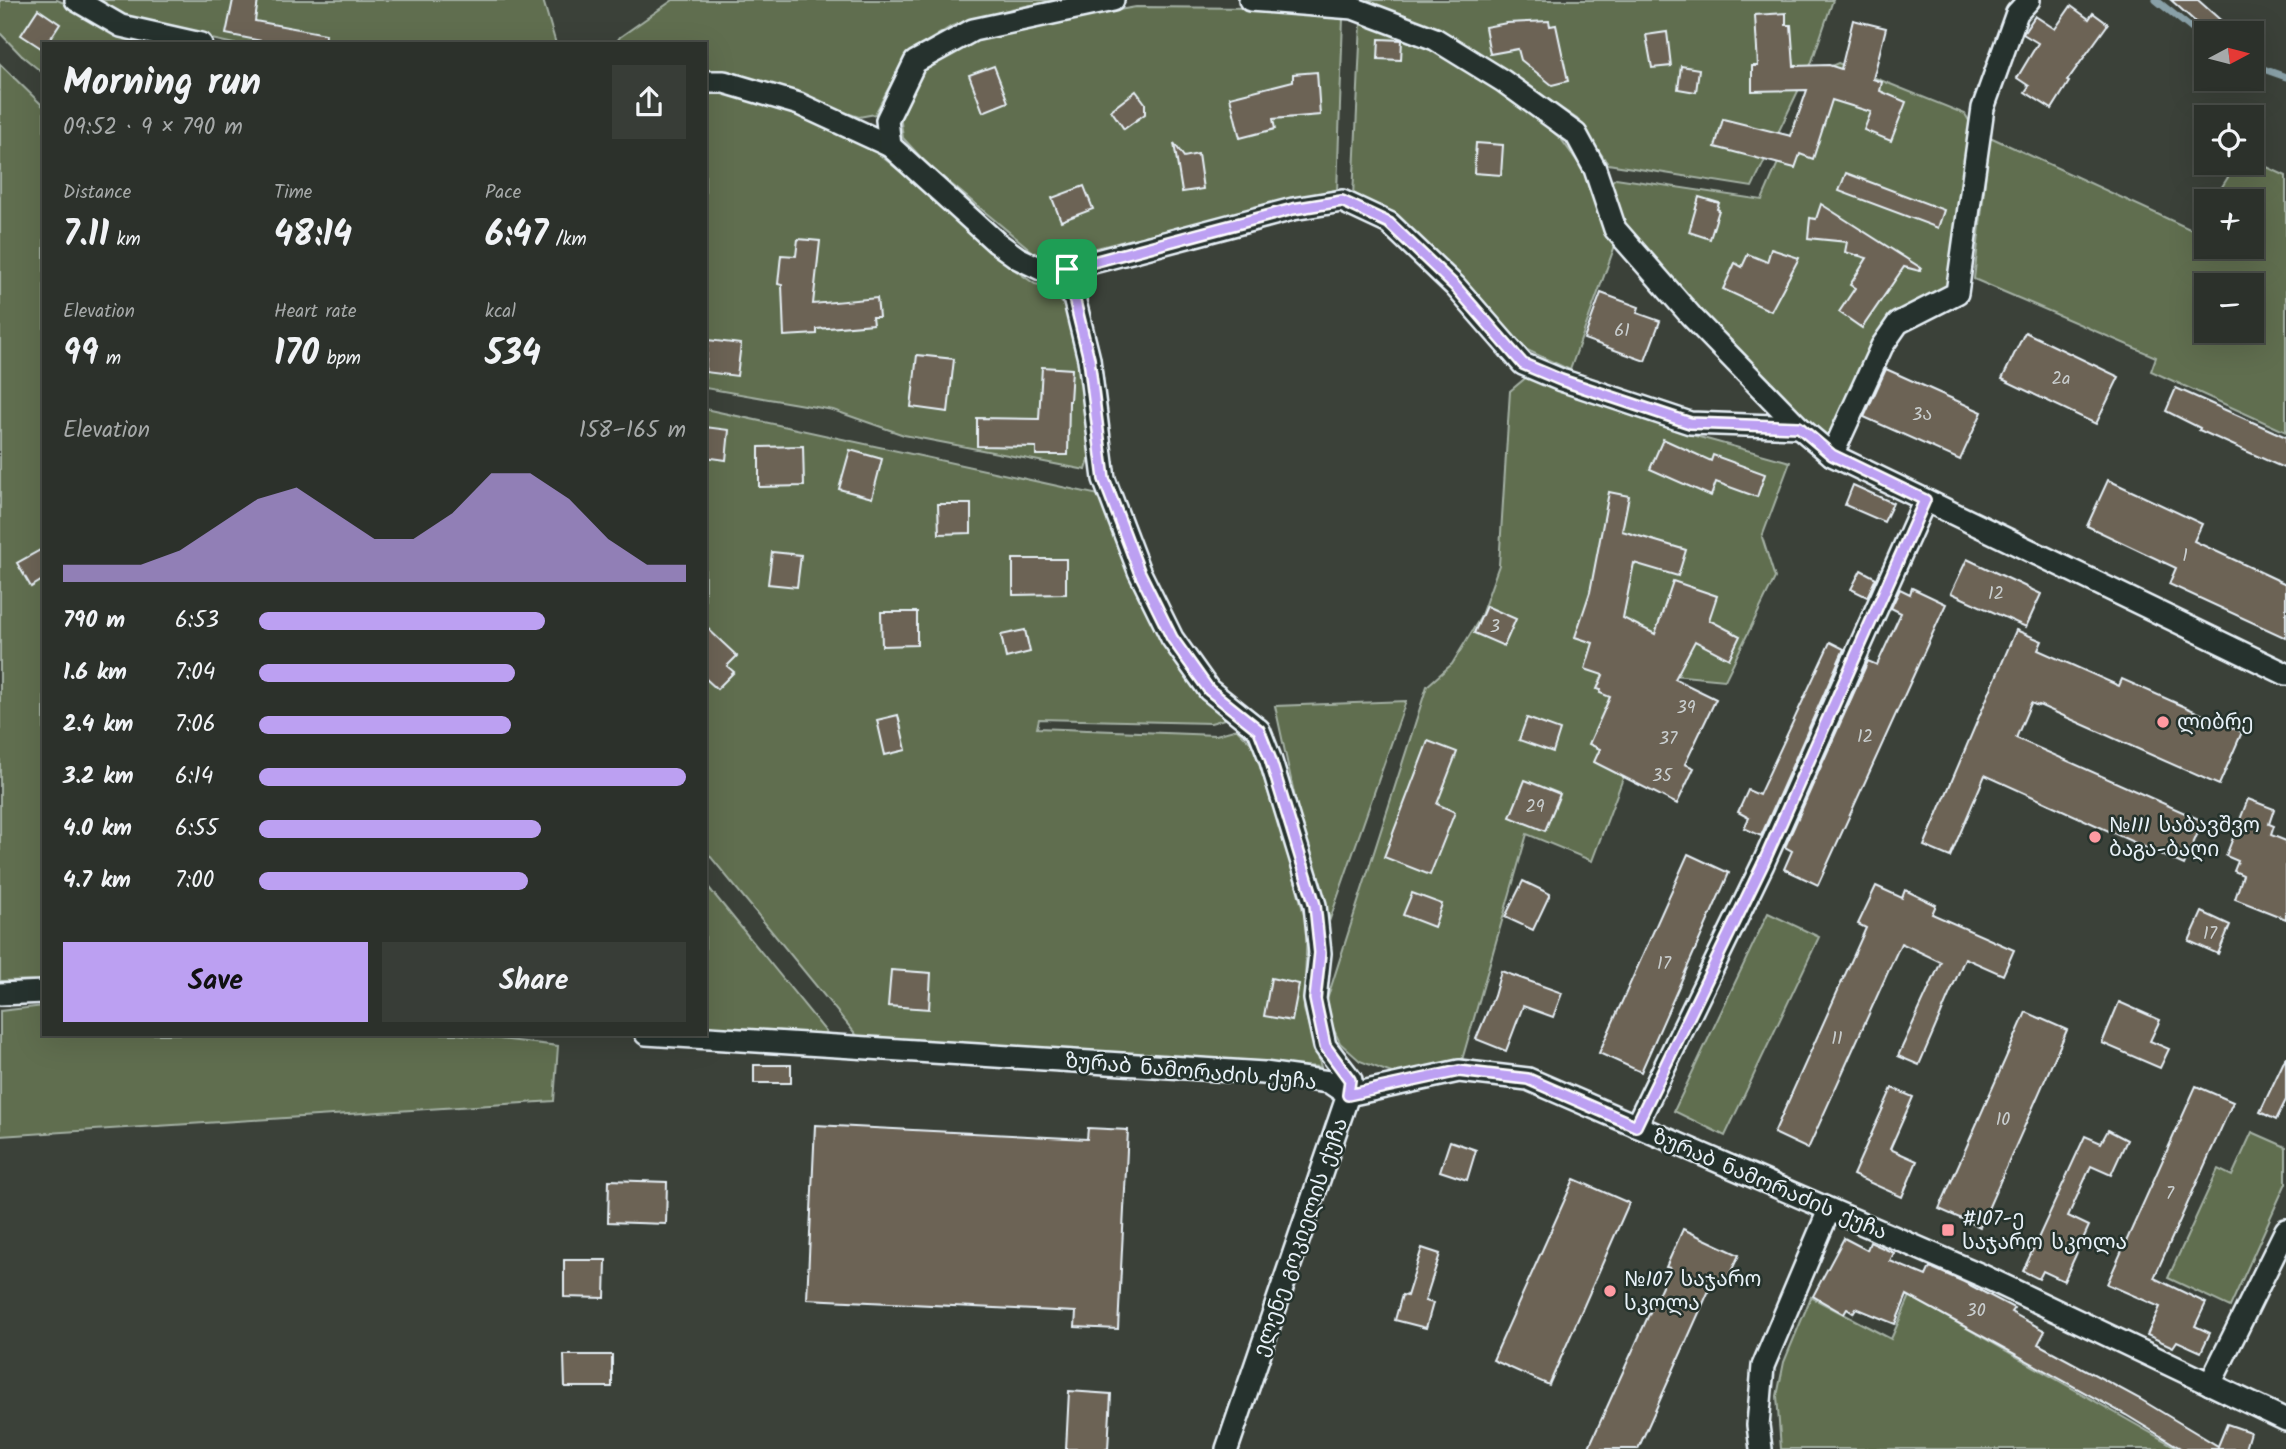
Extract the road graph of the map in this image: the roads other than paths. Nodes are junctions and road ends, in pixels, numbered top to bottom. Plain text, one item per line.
1 (76, 0) edge
2 (1113, 0) edge
3 (1250, 0) edge
4 (2029, 0) edge
5 (192, 42) edge
6 (707, 82) edge
7 (890, 146) junction
8 (1067, 269) junction
9 (1799, 427) junction
10 (1832, 455) junction
11 (1925, 500) junction
12 (2286, 674) edge
13 (42, 992) edge
14 (0, 994) edge
15 (678, 1036) edge
16 (1348, 1095) junction
17 (1636, 1126) junction
18 (1829, 1210) junction
19 (2286, 1230) edge
20 (2210, 1384) junction
21 (2286, 1420) edge
22 (1227, 1449) edge
23 (1761, 1449) edge

1 - 5 street
2 - 7 street
3 - 9 street
4 - 10 street
6 - 7 street
7 - 8 street
8 - 9 street
8 - 16 street, ელენე გოკიელის ქუჩა
9 - 10 street
10 - 11 street
11 - 12 street
11 - 17 street
13 - 14 street
15 - 16 street, ზურაბ ნამორაძის ქუჩა
16 - 17 street, ზურაბ ნამორაძის ქუჩა
16 - 22 street, ელენე გოკიელის ქუჩა
17 - 18 street, ზურაბ ნამორაძის ქუჩა
18 - 20 street, ზურაბ ნამორაძის ქუჩა
18 - 23 street
19 - 20 street
20 - 21 street, ზურაბ ნამორაძის ქუჩა

